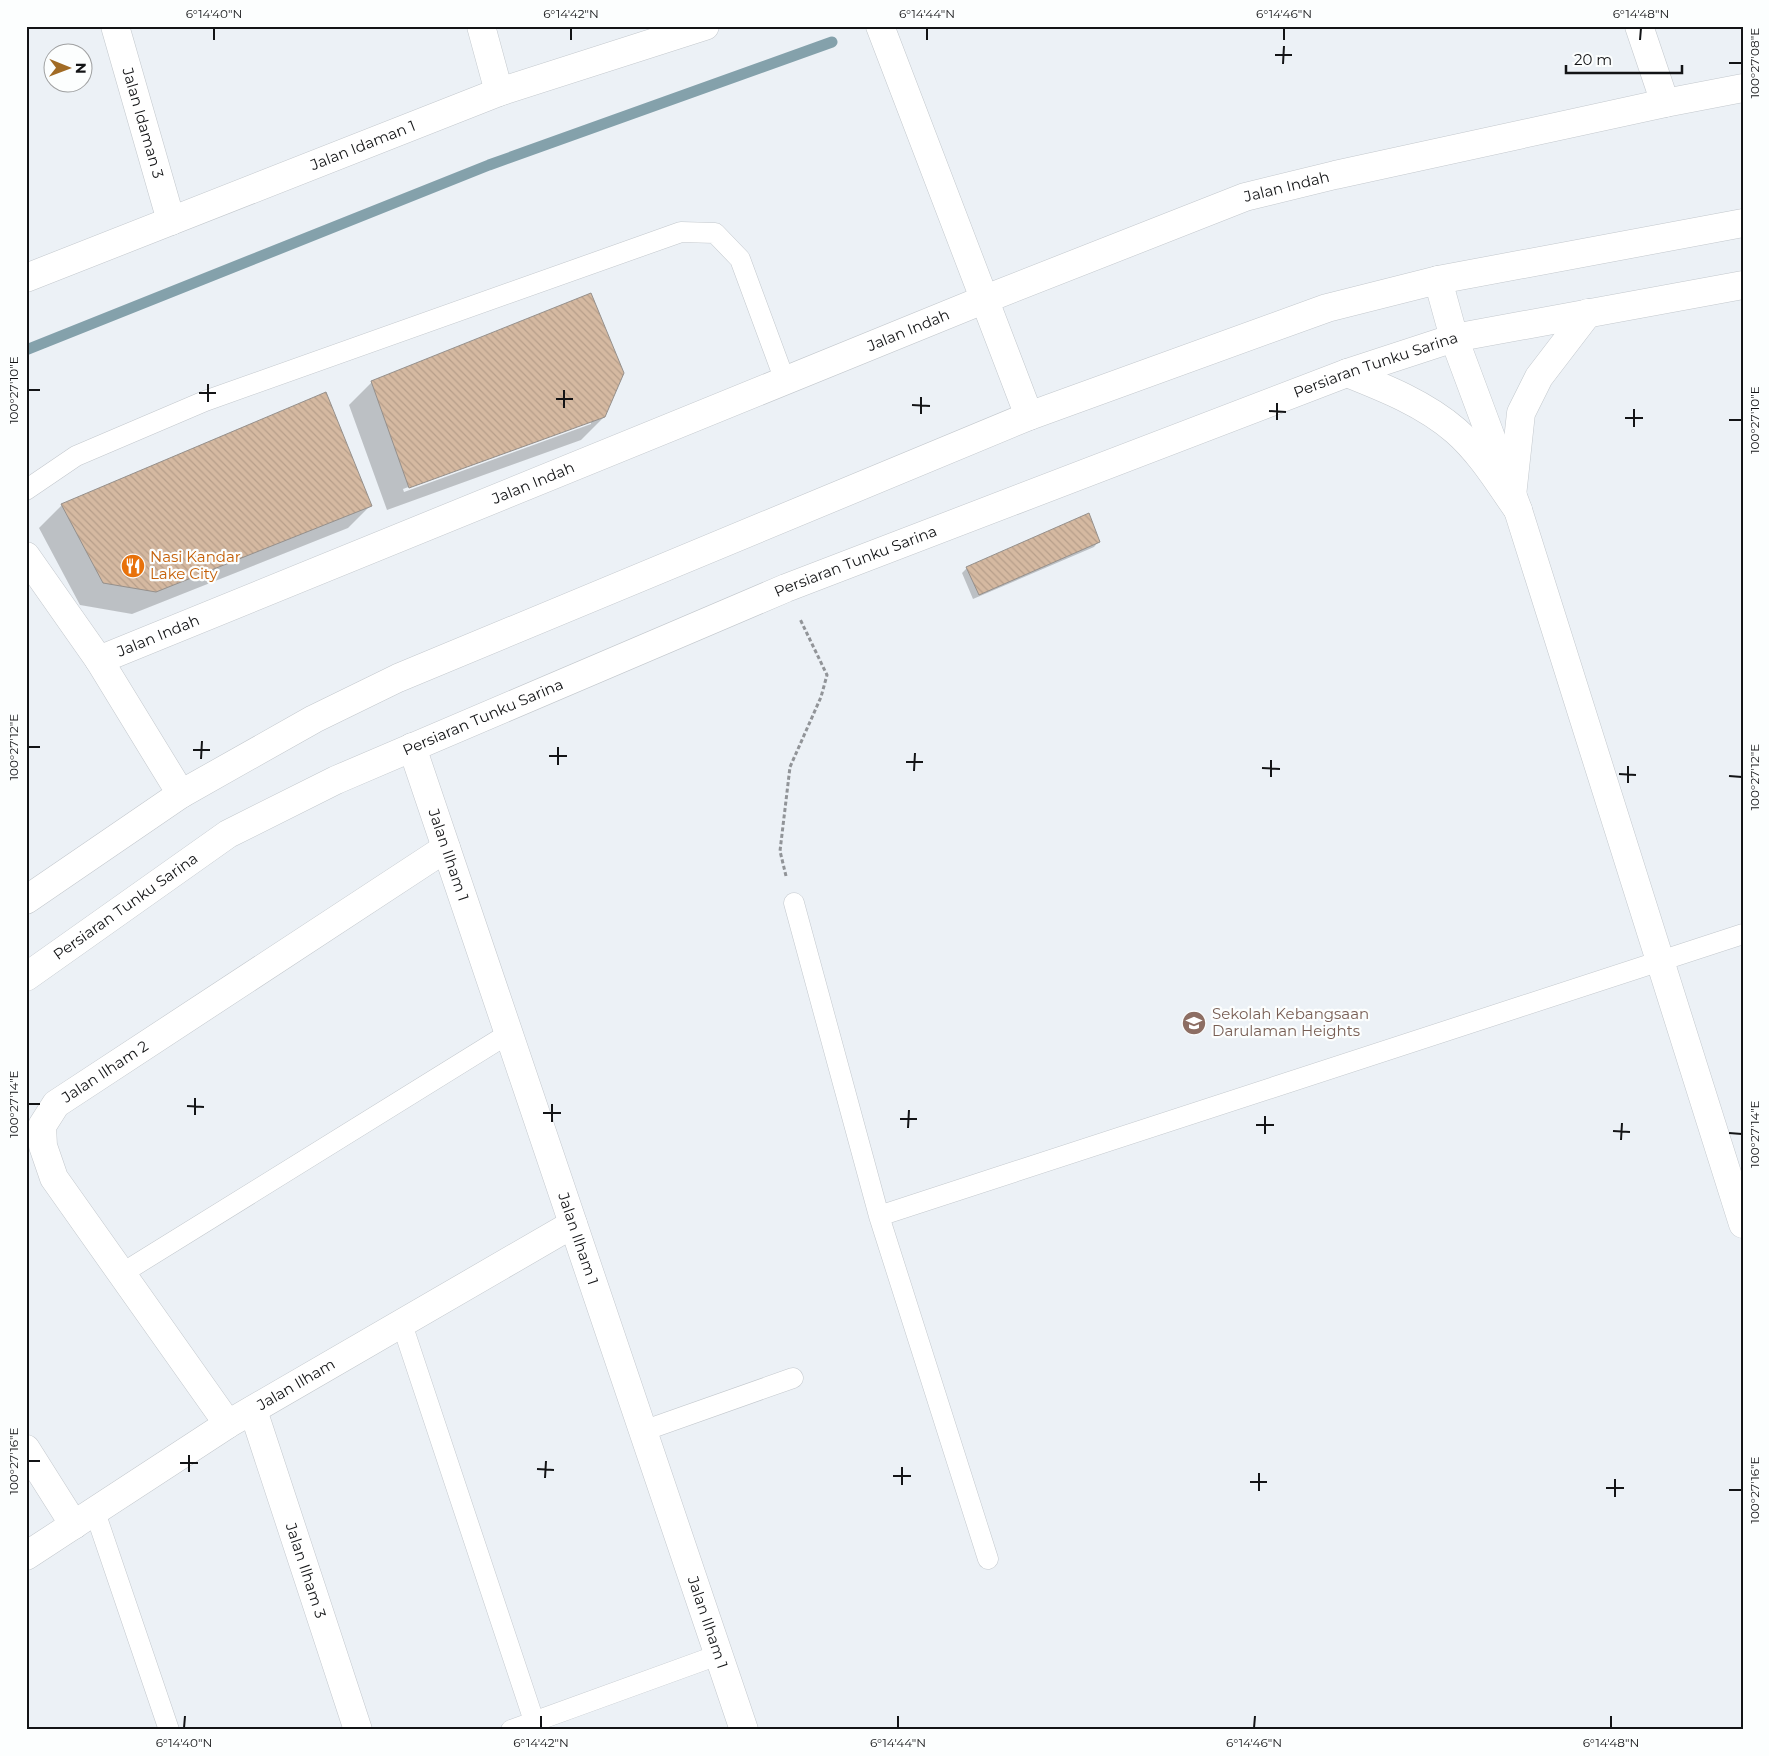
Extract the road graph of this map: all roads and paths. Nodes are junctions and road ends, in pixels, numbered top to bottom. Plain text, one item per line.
1 (115, 26) edge
2 (481, 26) edge
3 (705, 26) edge
4 (880, 26) edge
5 (1639, 26) edge
6 (1743, 88) edge
7 (499, 92) junction
8 (1665, 103) junction
9 (171, 221) junction
10 (1743, 223) edge
11 (26, 278) edge
12 (1438, 280) junction
13 (1743, 285) edge
14 (983, 300) junction
15 (1588, 313) junction
16 (1454, 338) junction
17 (1347, 372) junction
18 (785, 381) junction
19 (1029, 416) junction
20 (26, 490) edge
21 (1515, 503) junction
22 (26, 556) edge
23 (786, 588) junction
24 (99, 660) junction
25 (412, 747) junction
26 (181, 794) junction
27 (446, 848) junction
28 (26, 900) edge
29 (794, 903) joint
30 (1743, 934) edge
31 (1661, 961) junction
32 (26, 977) edge
33 (508, 1034) junction
34 (879, 1216) junction
35 (573, 1224) junction
36 (1743, 1224) edge
37 (122, 1274) junction
38 (402, 1324) junction
39 (793, 1378) dead end
40 (253, 1410) junction
41 (228, 1424) junction
42 (642, 1431) junction
43 (26, 1449) edge
44 (84, 1518) junction
45 (26, 1556) edge
46 (988, 1559) dead end
47 (718, 1655) junction
48 (535, 1725) edge
49 (169, 1730) edge
50 (358, 1730) edge
51 (511, 1730) edge
52 (744, 1730) edge

1 - 9 street, Jalan Idaman 3
2 - 7 street
3 - 7 street, Jalan Idaman 1
4 - 14 street
5 - 8 street
6 - 8 street, Jalan Indah
7 - 9 street, Jalan Idaman 1
8 - 14 street, Jalan Indah
9 - 11 street, Jalan Idaman 1
10 - 12 street
12 - 16 street
12 - 19 street
13 - 15 street, Persiaran Tunku Sarina
14 - 18 street, Jalan Indah
14 - 19 street
15 - 16 street, Persiaran Tunku Sarina
15 - 21 street
16 - 17 street, Persiaran Tunku Sarina
16 - 21 street
17 - 21 street
17 - 23 street, Persiaran Tunku Sarina
18 - 20 lane
18 - 24 street, Jalan Indah
19 - 26 street
21 - 31 street
22 - 24 street
23 - 25 street, Persiaran Tunku Sarina
23 - 29 path
24 - 26 street
25 - 27 street, Jalan Ilham 1
25 - 32 street, Persiaran Tunku Sarina
26 - 28 street
27 - 33 street, Jalan Ilham 1
27 - 37 street, Jalan Ilham 2
29 - 34 lane
30 - 31 lane
31 - 34 lane
31 - 36 street
33 - 35 street, Jalan Ilham 1
33 - 37 lane
34 - 46 lane
35 - 38 street, Jalan Ilham
35 - 42 street, Jalan Ilham 1
37 - 41 street, Jalan Ilham 2
38 - 40 street, Jalan Ilham
38 - 48 lane
39 - 42 lane
40 - 41 street, Jalan Ilham
40 - 50 street, Jalan Ilham 3
41 - 44 street, Jalan Ilham
42 - 47 street, Jalan Ilham 1
43 - 44 street
44 - 45 street, Jalan Ilham
44 - 49 lane
47 - 48 lane
47 - 52 street, Jalan Ilham 1
48 - 51 lane

